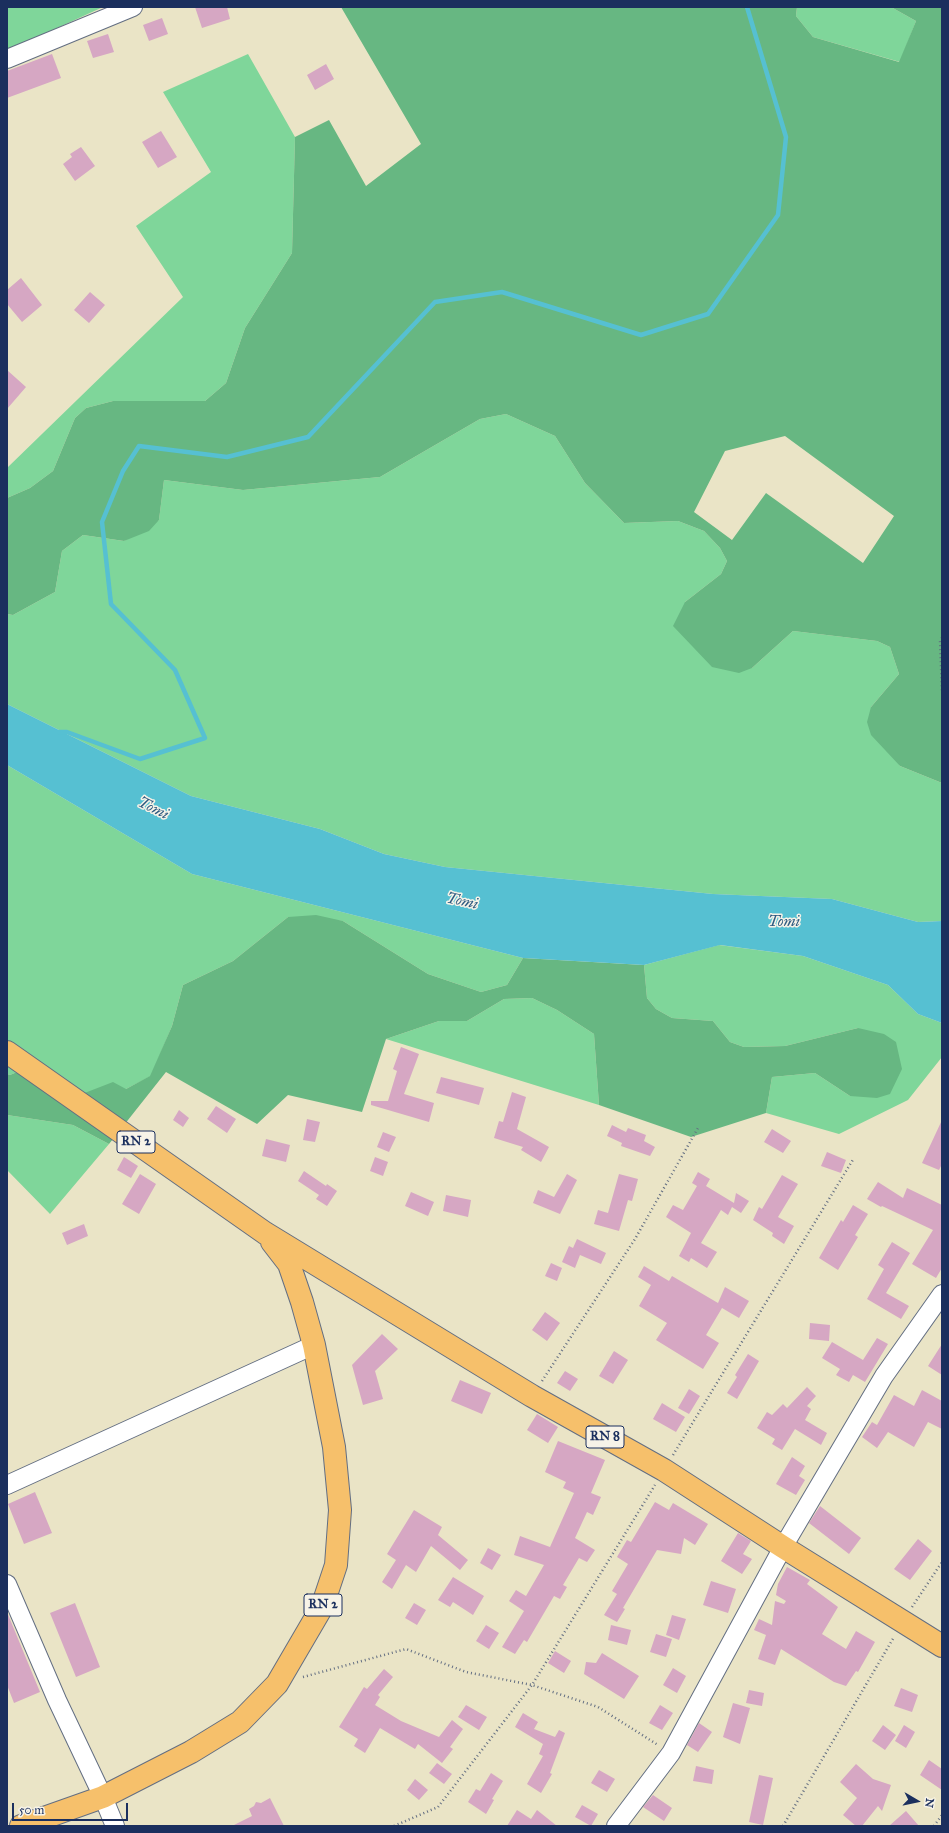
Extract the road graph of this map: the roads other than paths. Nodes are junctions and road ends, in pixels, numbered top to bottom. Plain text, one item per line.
1 (133, 7) edge
2 (7, 59) edge
3 (7, 1052) edge
4 (266, 1233) junction
5 (942, 1294) edge
6 (314, 1345) junction
7 (7, 1485) edge
8 (783, 1547) junction
9 (7, 1584) edge
10 (942, 1646) edge
11 (103, 1797) junction
12 (21, 1826) edge
13 (115, 1826) edge
14 (616, 1826) edge

1 - 2 street
3 - 4 main road, RN 2
4 - 6 main road, RN 2
4 - 8 main road, RN 8
5 - 8 street
6 - 7 street
6 - 11 main road, RN 2
8 - 10 main road, RN 8
8 - 14 street
9 - 11 street
11 - 12 main road, RN 2
11 - 13 street

